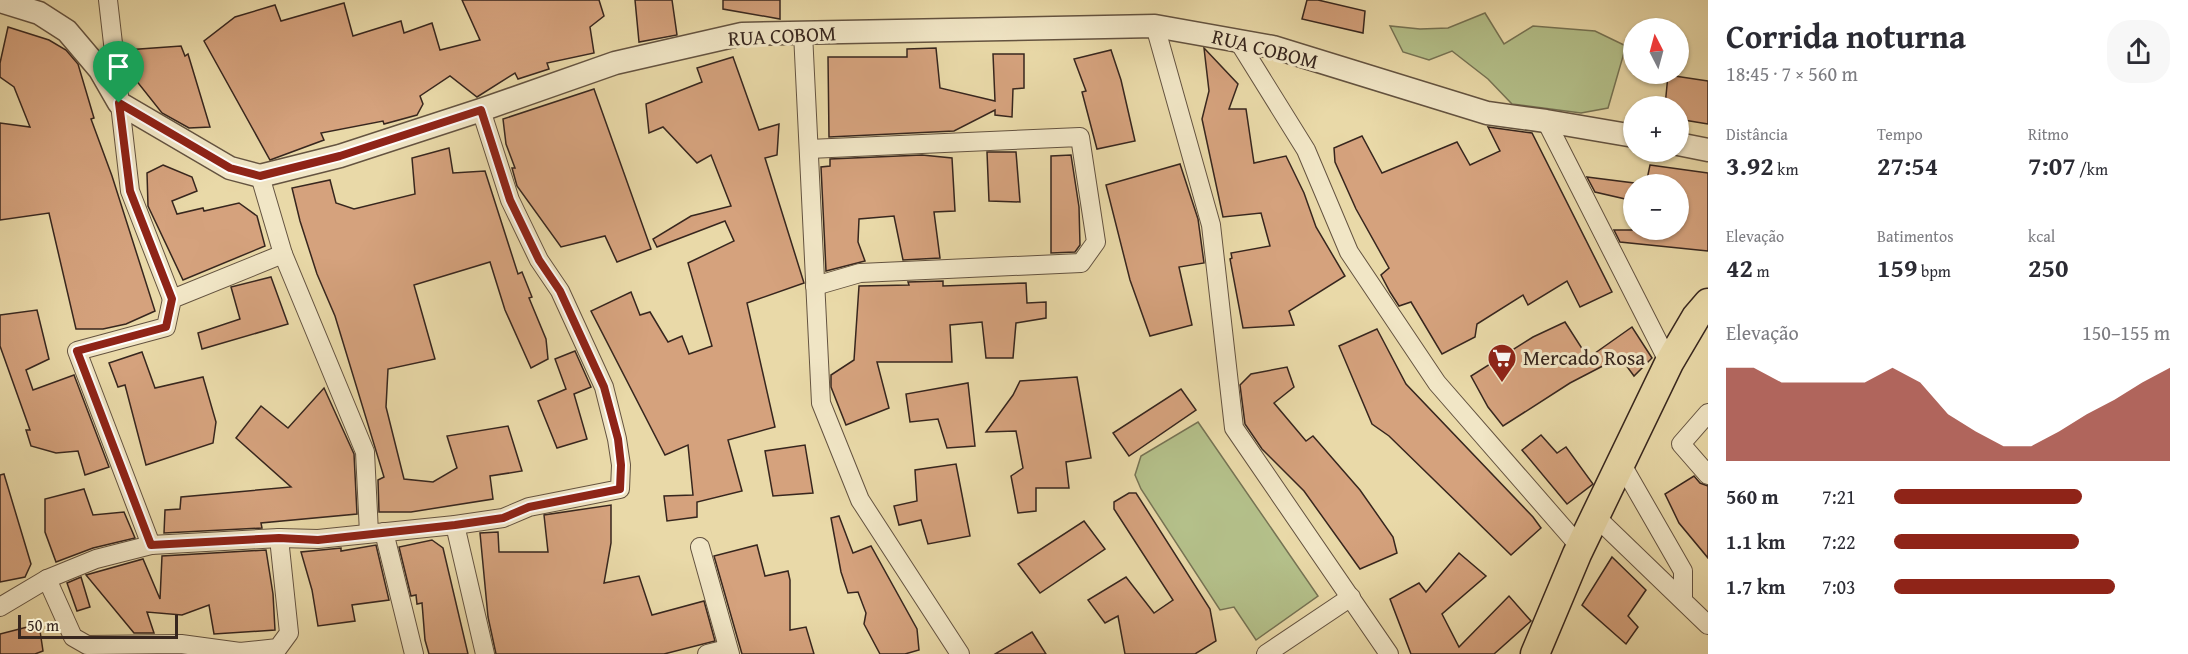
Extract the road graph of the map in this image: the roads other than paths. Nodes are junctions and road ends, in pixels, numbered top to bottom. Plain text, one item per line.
1 (108, 0) edge
2 (0, 1) edge
3 (1155, 26) junction
4 (803, 33) junction
5 (1237, 39) junction
6 (119, 103) junction
7 (481, 110) junction
8 (1546, 121) junction
9 (1623, 134) edge
10 (1689, 146) edge
11 (808, 149) junction
12 (1708, 150) edge
13 (260, 176) junction
14 (283, 254) junction
15 (815, 286) junction
16 (172, 299) junction
17 (1708, 303) edge
18 (1669, 363) junction
19 (1708, 413) edge
20 (1621, 463) junction
21 (1708, 474) edge
22 (1595, 516) junction
23 (455, 525) junction
24 (377, 533) junction
25 (279, 538) junction
26 (151, 545) junction
27 (1580, 547) junction
28 (700, 548) dead end
29 (47, 579) junction
30 (1351, 597) junction
31 (1683, 600) junction
32 (0, 607) edge
33 (1708, 625) edge
34 (729, 651) edge
35 (1536, 653) edge
36 (414, 654) edge
37 (485, 654) edge
38 (707, 654) edge
39 (960, 654) edge
40 (1266, 654) edge
41 (1389, 654) edge

1 - 6 street
2 - 6 street, RUA COBOM
3 - 4 street, RUA COBOM
3 - 5 street, RUA COBOM
3 - 30 street
4 - 7 street, RUA COBOM
4 - 11 street
5 - 8 street, RUA COBOM
5 - 27 street
6 - 13 street, RUA COBOM
6 - 16 street
7 - 13 street, RUA COBOM
7 - 23 street
8 - 9 street, RUA COBOM
8 - 18 street
10 - 12 street
11 - 15 street
11 - 15 street
13 - 14 street
14 - 16 street
14 - 24 street
15 - 39 street
16 - 26 street
17 - 18 main road
18 - 20 main road
19 - 21 street
20 - 22 main road
20 - 31 street
22 - 27 main road
22 - 31 street
23 - 24 street
23 - 37 street
24 - 25 street
24 - 36 street
25 - 26 street
25 - 29 street
26 - 29 street
27 - 35 main road
28 - 34 street
29 - 32 street
30 - 40 street
30 - 41 street
31 - 33 street
34 - 38 street

